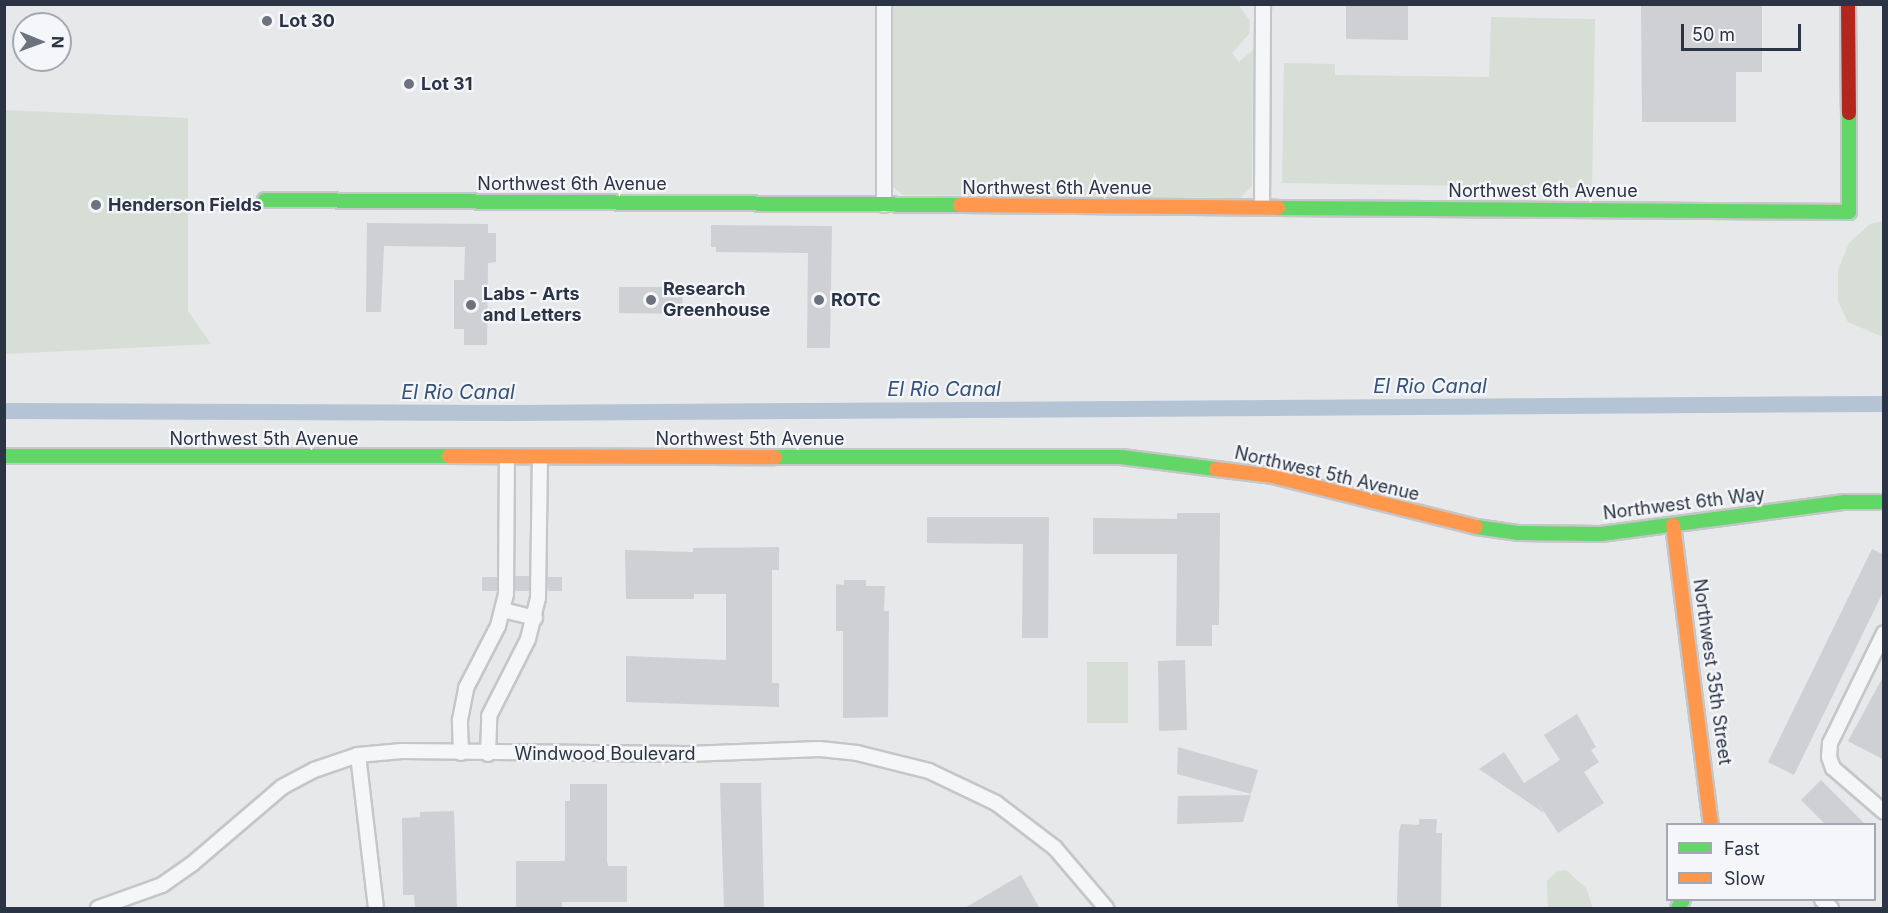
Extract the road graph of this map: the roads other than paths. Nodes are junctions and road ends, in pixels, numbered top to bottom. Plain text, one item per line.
1 (884, 4) edge
2 (1263, 4) edge
3 (1848, 4) edge
4 (265, 200) dead end
5 (884, 205) junction
6 (1262, 207) junction
7 (4, 456) edge
8 (507, 458) junction
9 (540, 458) junction
10 (1884, 502) edge
11 (1672, 525) junction
12 (1488, 529) joint
13 (503, 610) junction
14 (535, 618) junction
15 (1884, 633) edge
16 (1880, 650) edge
17 (461, 753) junction
18 (488, 754) junction
19 (358, 756) junction
20 (1884, 812) edge
21 (1711, 823) edge
22 (98, 909) edge
23 (376, 909) edge
24 (1106, 909) edge

1 - 5 street
2 - 6 street
3 - 6 street, Northwest 6th Avenue
4 - 5 street, Northwest 6th Avenue
5 - 6 street, Northwest 6th Avenue
7 - 8 street, Northwest 5th Avenue
8 - 9 street, Northwest 5th Avenue
8 - 13 street
9 - 12 street, Northwest 5th Avenue
9 - 14 street
10 - 11 street, Northwest 6th Way
11 - 12 street, Northwest 6th Way
11 - 21 street, Northwest 35th Street
13 - 14 street
13 - 17 street
14 - 18 street
15 - 16 street
16 - 20 street
17 - 18 street, Windwood Boulevard
17 - 19 street, Windwood Boulevard
18 - 24 street, Windwood Boulevard
19 - 22 street, Windwood Boulevard
19 - 23 street

